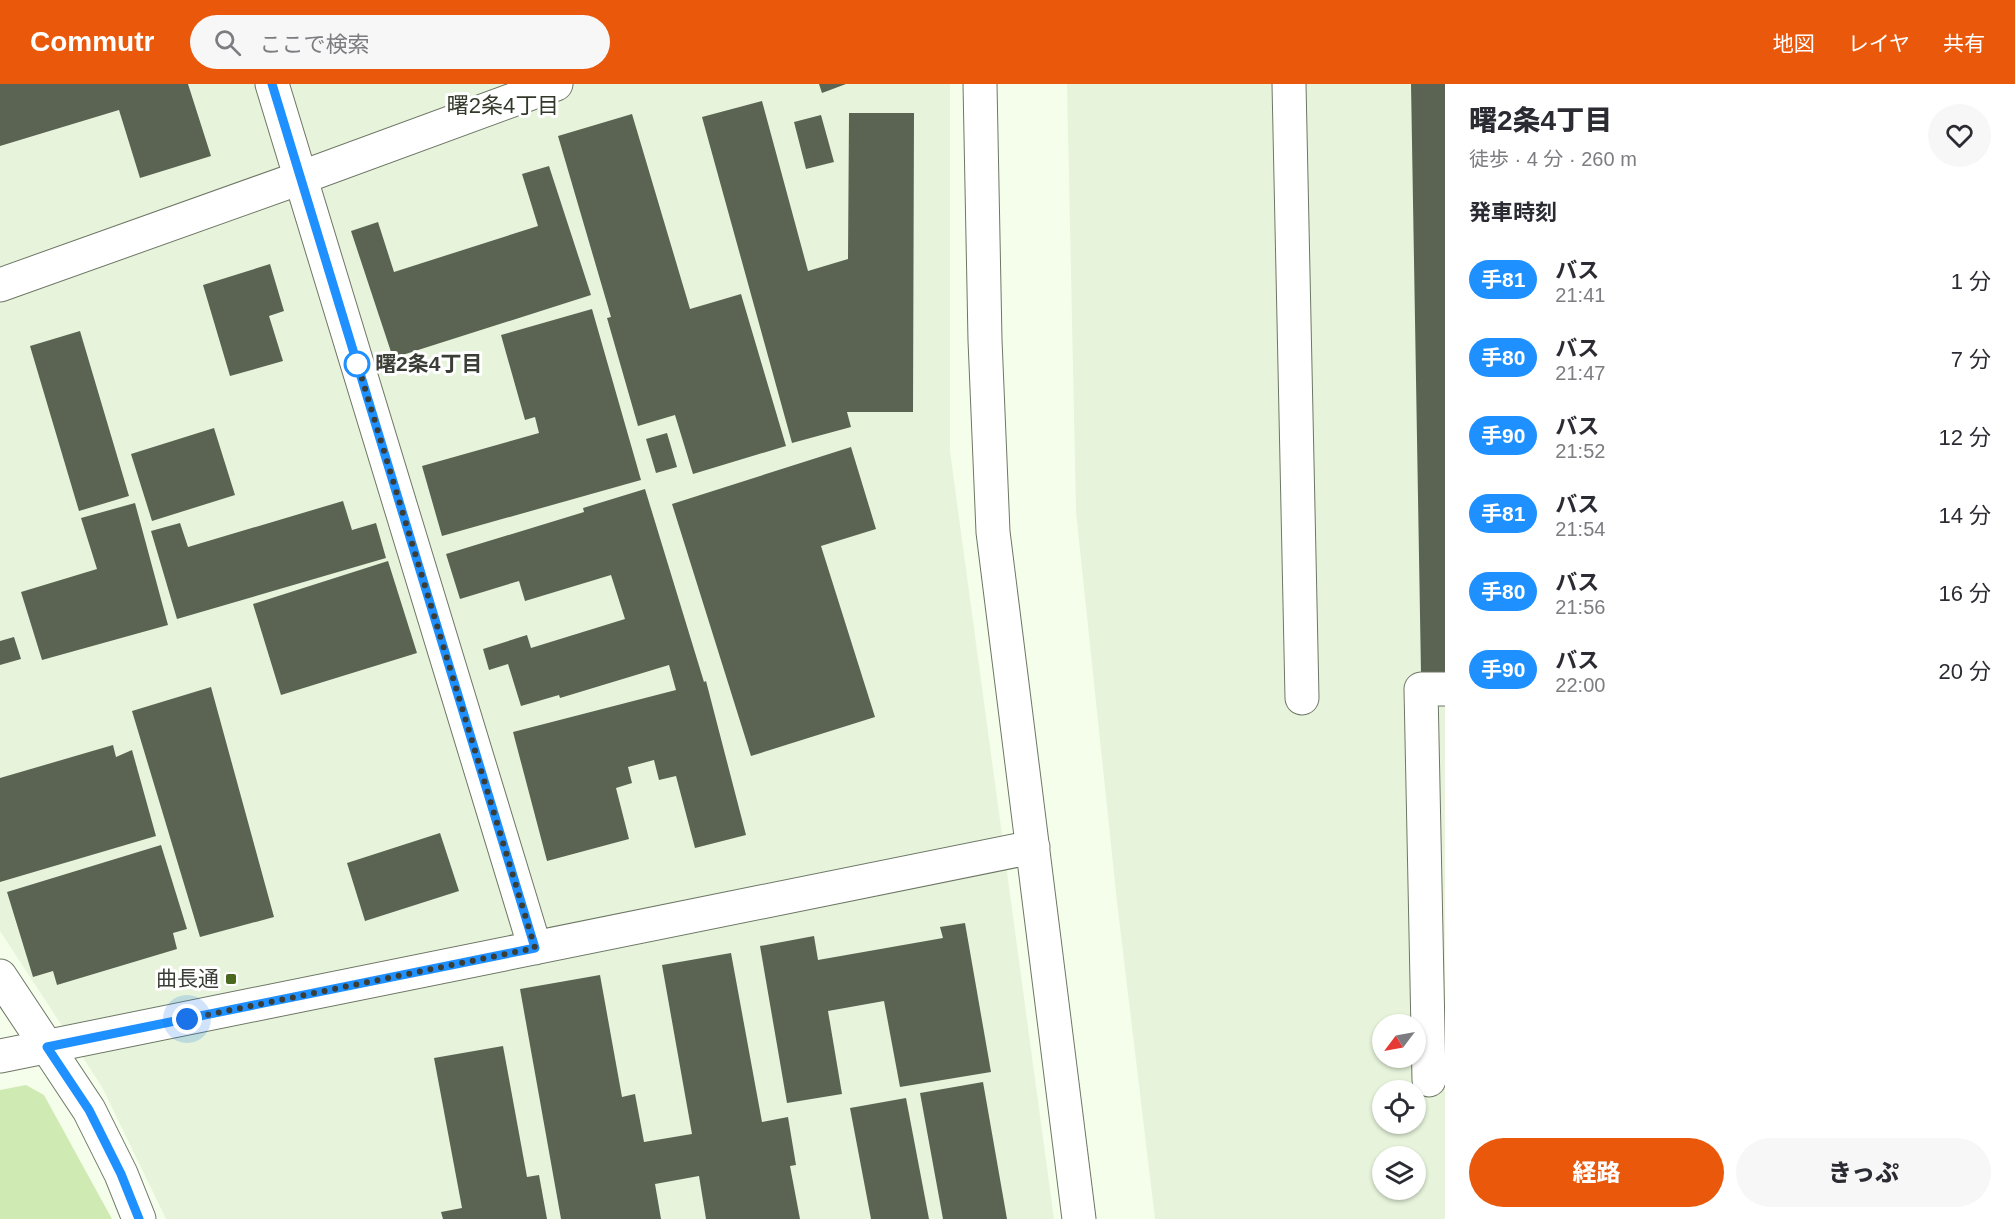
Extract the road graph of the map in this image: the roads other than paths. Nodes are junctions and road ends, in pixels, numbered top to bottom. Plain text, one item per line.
1 (272, 84) edge
2 (556, 84) edge
3 (980, 84) edge
4 (1289, 84) edge
5 (300, 178) junction
6 (0, 285) edge
7 (1445, 688) edge
8 (1302, 698) dead end
9 (1033, 847) junction
10 (535, 948) junction
11 (0, 976) edge
12 (47, 1047) junction
13 (0, 1056) edge
14 (1429, 1080) dead end
15 (139, 1219) edge
16 (1080, 1219) edge

1 - 5 street
2 - 5 street
3 - 9 street
4 - 8 street
5 - 6 street
5 - 10 street
7 - 14 street
9 - 10 street
9 - 16 street
10 - 12 street
11 - 12 street
12 - 13 street
12 - 15 street

